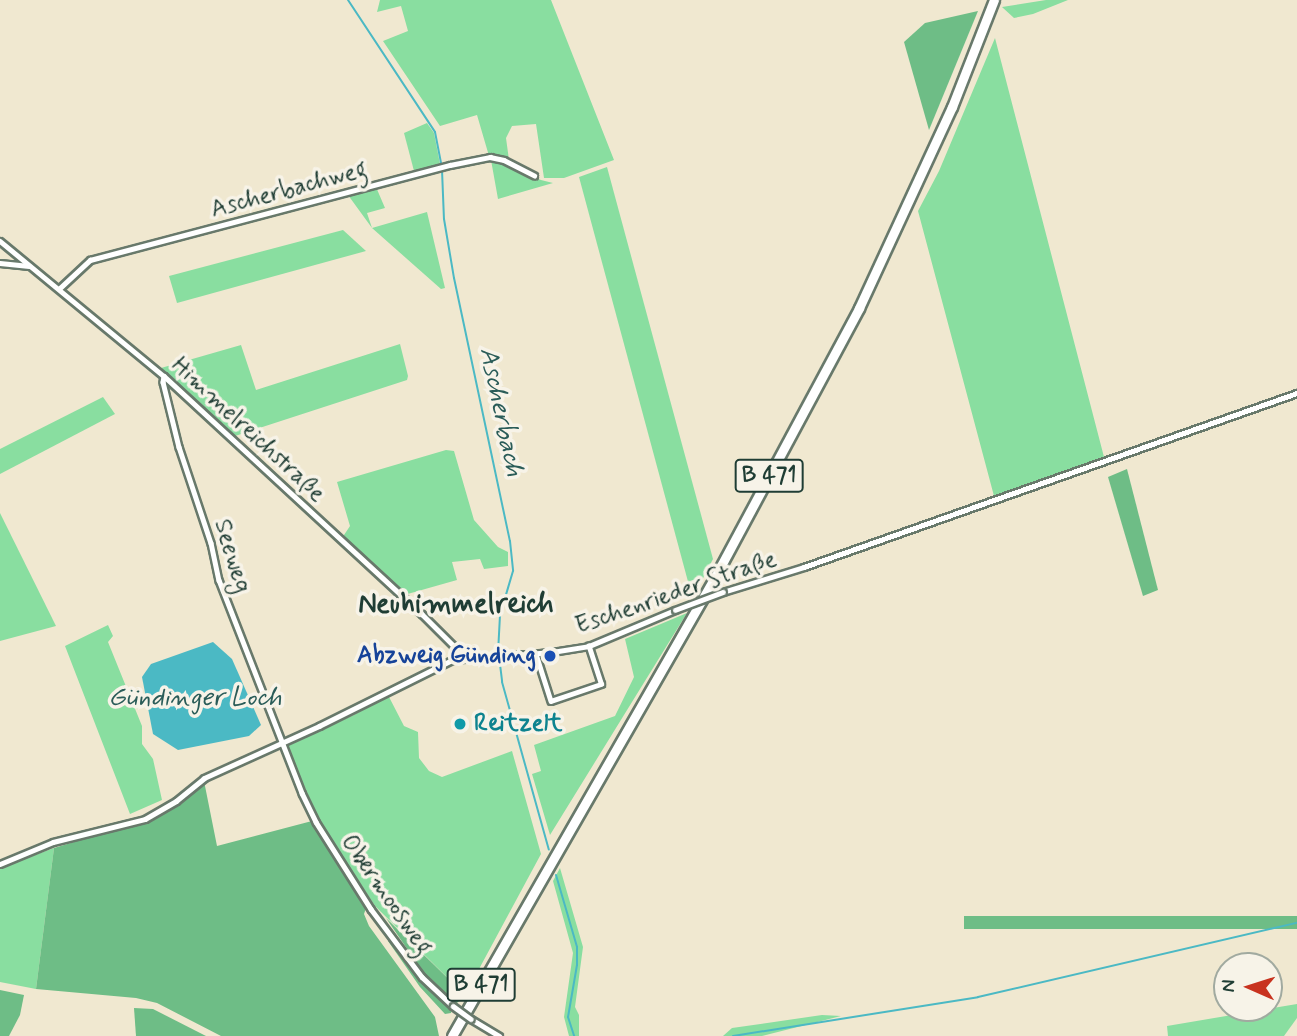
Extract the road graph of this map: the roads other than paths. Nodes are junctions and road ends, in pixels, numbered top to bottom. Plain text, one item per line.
1 (994, 0) edge
2 (534, 175) dead end
3 (0, 241) edge
4 (0, 263) edge
5 (30, 266) junction
6 (61, 288) junction
7 (164, 376) junction
8 (1297, 393) edge
9 (589, 646) junction
10 (536, 654) junction
11 (459, 658) junction
12 (282, 743) junction
13 (0, 864) edge
14 (452, 1036) edge
15 (499, 1036) edge

1 - 14 highway, B 471
2 - 6 street, Ascherbachweg
3 - 5 street, Himmelreichstraße
4 - 5 street
5 - 6 street, Himmelreichstraße
6 - 7 street, Himmelreichstraße
7 - 11 street, Himmelreichstraße
7 - 12 street, Seeweg
8 - 9 street, Eschenrieder Straße, bridge
9 - 10 street, Eschenrieder Straße
9 - 10 street
10 - 11 street, Eschenrieder Straße
11 - 12 street, Eschenrieder Straße
12 - 13 street, Eschenrieder Straße
12 - 15 street, Obermoosweg, bridge

